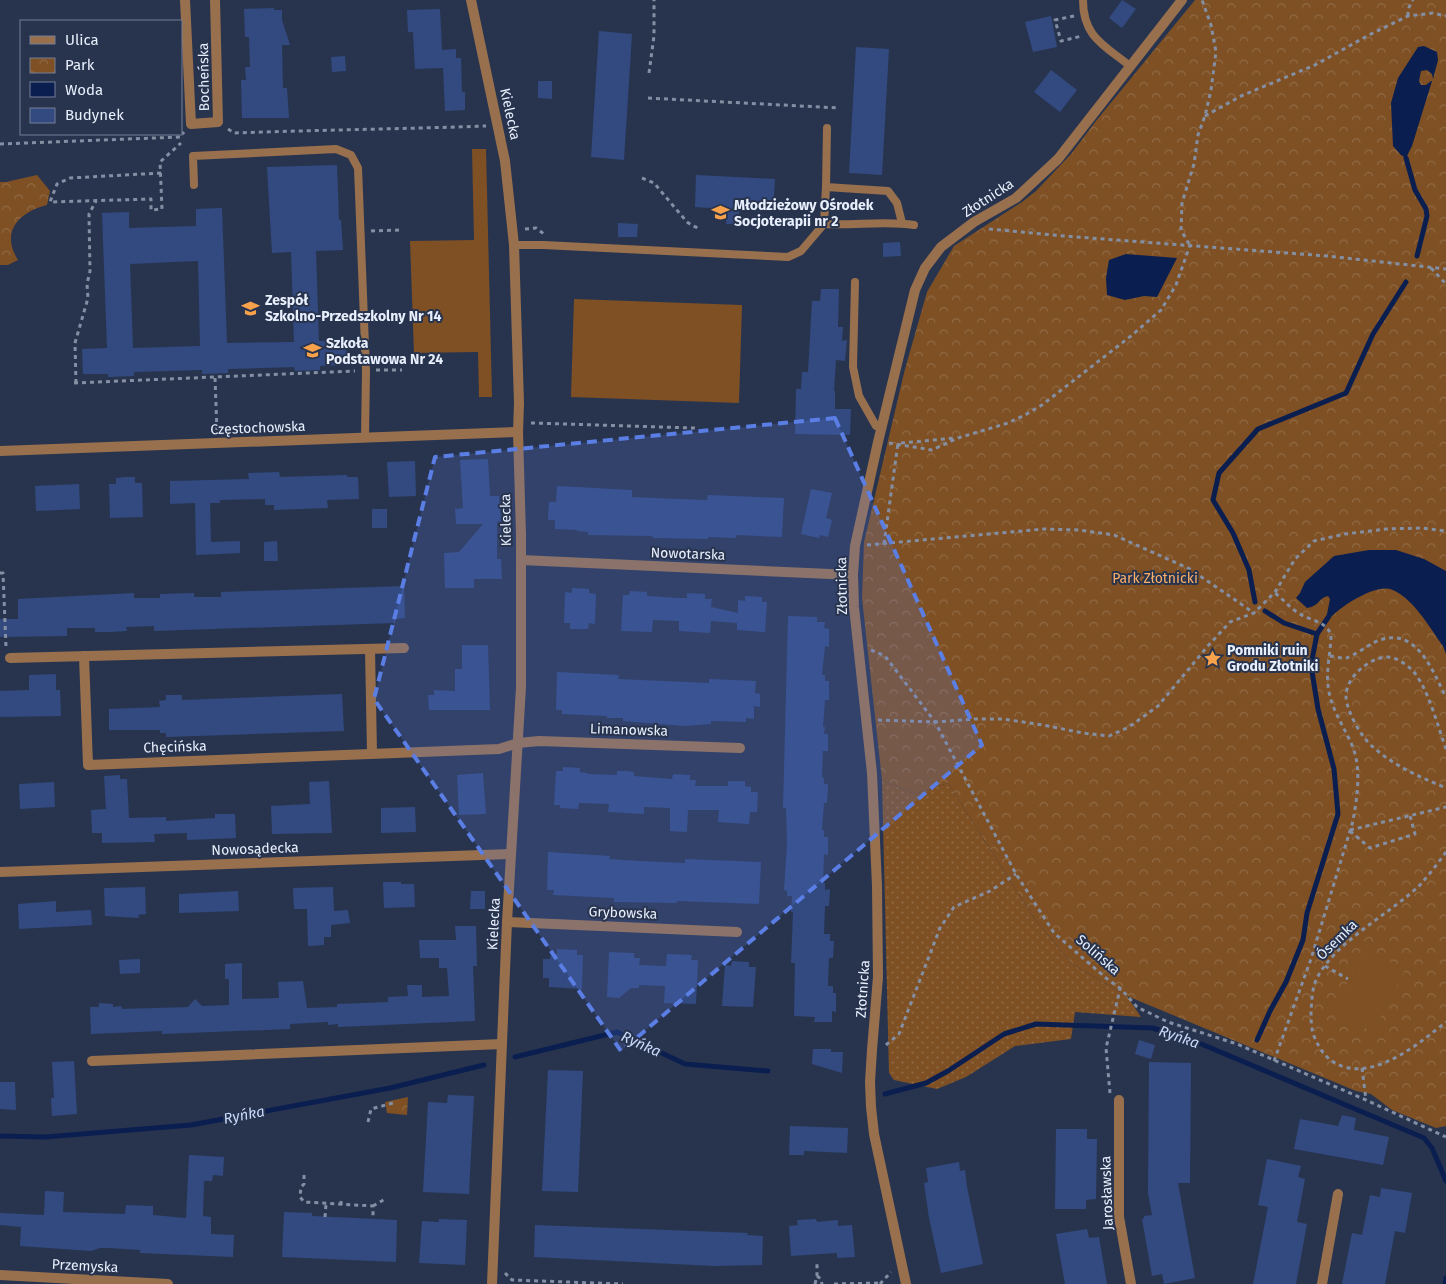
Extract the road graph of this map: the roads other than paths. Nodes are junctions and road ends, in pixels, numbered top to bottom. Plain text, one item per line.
1 (184, 0) edge
2 (216, 0) edge
3 (471, 0) edge
4 (1083, 0) edge
5 (1182, 0) edge
6 (1130, 66) junction
7 (827, 128) dead end
8 (194, 185) dead end
9 (826, 187) junction
10 (902, 223) junction
11 (824, 224) junction
12 (914, 224) dead end
13 (514, 245) junction
14 (855, 282) dead end
15 (518, 427) junction
16 (882, 428) junction
17 (365, 437) junction
18 (0, 451) edge
19 (521, 560) junction
20 (853, 575) junction
21 (404, 648) dead end
22 (370, 649) junction
23 (84, 656) junction
24 (10, 658) road end
25 (518, 743) junction
26 (740, 748) dead end
27 (372, 753) junction
28 (511, 854) junction
29 (0, 872) edge
30 (507, 922) junction
31 (737, 932) dead end
32 (502, 1044) junction
33 (92, 1061) dead end
34 (1115, 1098) road end
35 (1338, 1194) dead end
36 (0, 1275) edge
37 (168, 1284) edge
38 (492, 1284) edge
39 (906, 1284) edge
40 (1131, 1284) edge
41 (1322, 1284) edge

1 - 2 street, Bocheńska
3 - 13 street, Kielecka
4 - 6 lane
5 - 6 street, Złotnicka
6 - 16 street, Złotnicka
7 - 9 lane
8 - 17 lane
9 - 10 lane
9 - 11 lane
10 - 11 lane
10 - 12 lane
11 - 13 lane
13 - 15 street, Kielecka
14 - 16 lane
15 - 17 street, Częstochowska
15 - 19 street, Kielecka
16 - 20 street, Złotnicka
17 - 18 street, Częstochowska
19 - 20 street, Nowotarska
19 - 25 street, Kielecka
20 - 39 street, Złotnicka
21 - 22 street
22 - 23 street
22 - 27 street
23 - 24 street
23 - 27 street, Chęcińska
25 - 26 street, Limanowska
25 - 27 street, Chęcińska
25 - 28 street, Kielecka
28 - 29 street, Nowosądecka
28 - 30 street, Kielecka
30 - 31 street, Grybowska
30 - 32 street, Kielecka
32 - 33 street
32 - 38 street, Kielecka
34 - 40 street, Jarosławska
35 - 41 street
36 - 37 street, Przemyska

